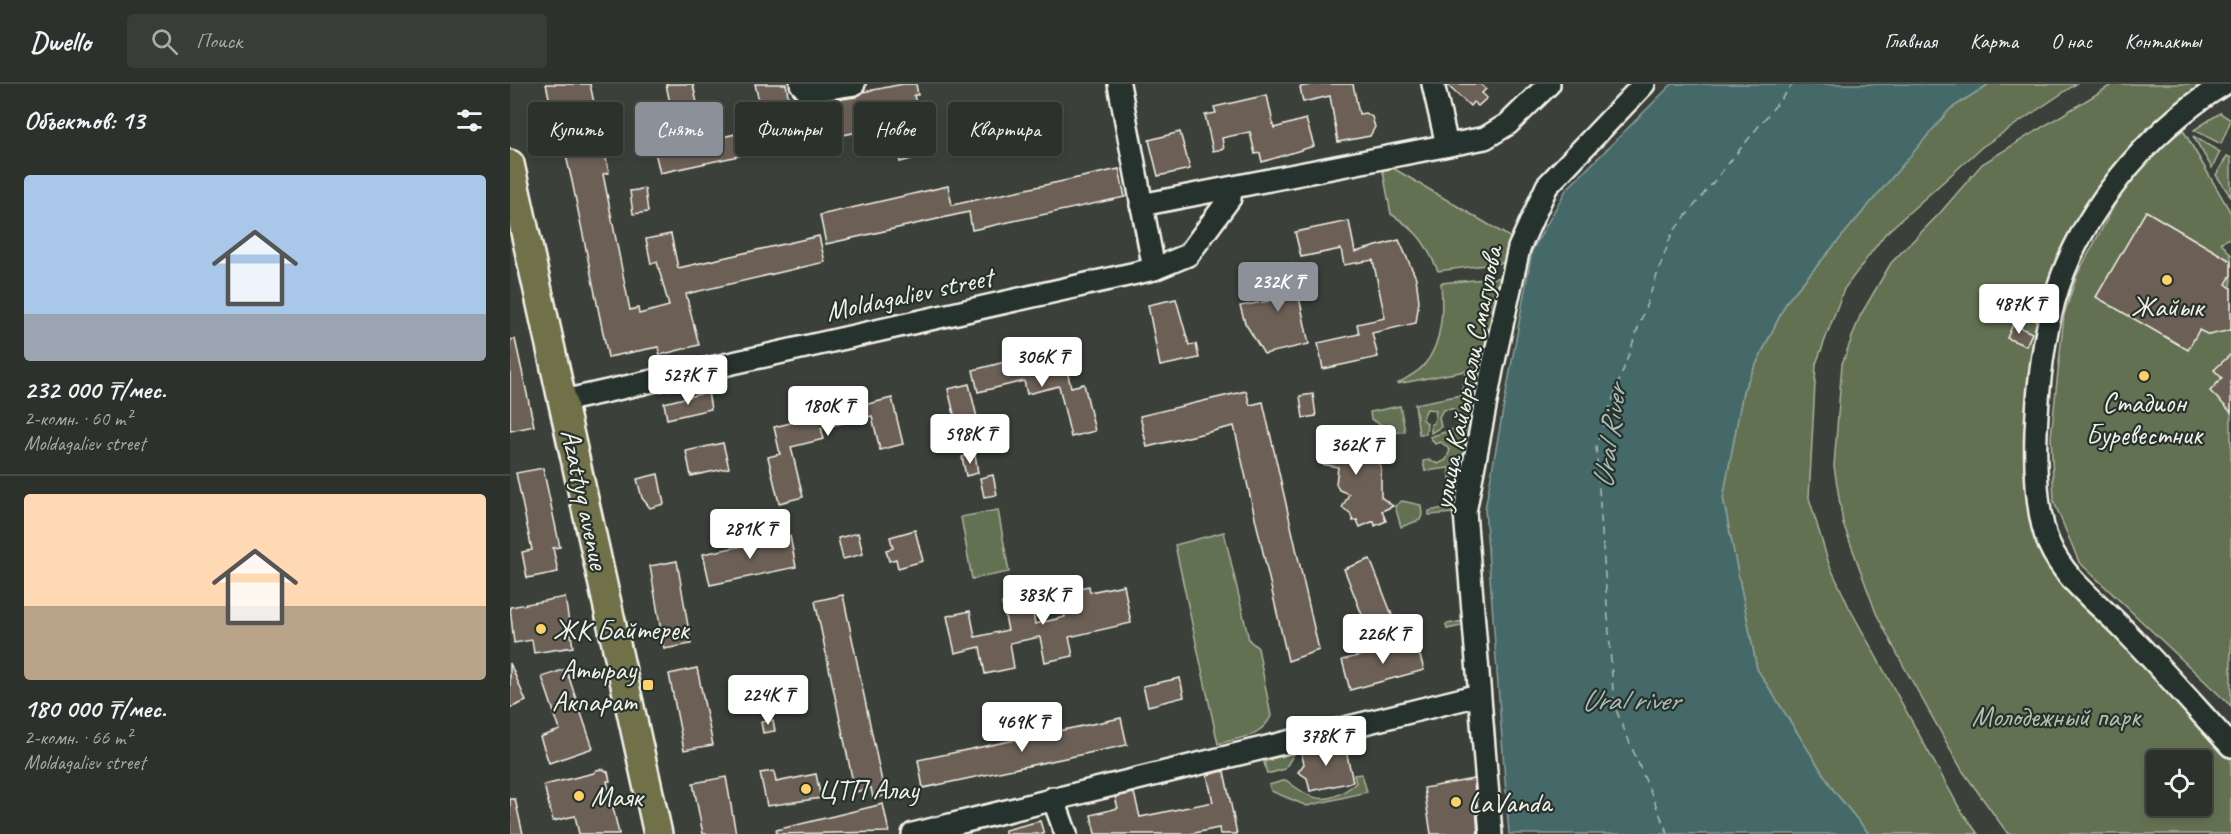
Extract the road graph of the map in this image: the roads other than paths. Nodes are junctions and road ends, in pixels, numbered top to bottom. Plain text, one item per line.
1 (801, 84) edge
2 (854, 84) edge
3 (1119, 84) edge
4 (1433, 84) edge
5 (1549, 84) edge
6 (1644, 84) edge
7 (2224, 84) edge
8 (1447, 145) junction
9 (510, 164) edge
10 (1231, 189) junction
11 (1141, 205) junction
12 (1154, 269) junction
13 (563, 401) junction
14 (1479, 694) junction
15 (2231, 746) edge
16 (1053, 798) junction
17 (934, 831) edge
18 (658, 834) edge
19 (913, 834) edge
20 (1066, 834) edge
21 (1491, 834) edge

1 - 2 street
3 - 11 street
4 - 8 street
5 - 8 street
6 - 14 street, улица Кайыргали Смагулова
7 - 15 street
8 - 10 street
9 - 13 main road, Azattyq avenue
10 - 11 street
10 - 12 street, Moldagaliev street
11 - 12 street
12 - 13 street, Moldagaliev street
13 - 18 main road, Azattyq avenue
14 - 16 street
14 - 21 street, улица Кайыргали Смагулова
16 - 17 street
16 - 20 street
17 - 19 street

